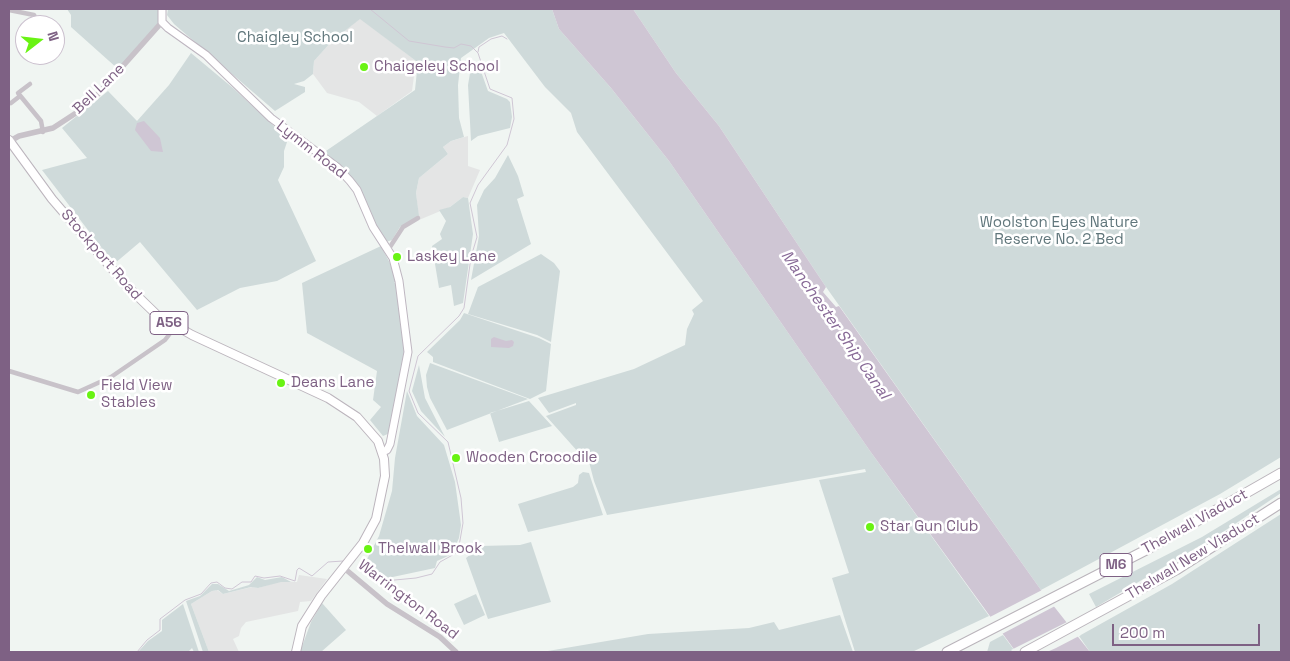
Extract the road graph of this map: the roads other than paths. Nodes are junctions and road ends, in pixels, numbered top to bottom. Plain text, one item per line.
1 (162, 9) edge
2 (9, 10) edge
3 (34, 15) edge
4 (162, 22) junction
5 (30, 84) dead end
6 (20, 96) junction
7 (11, 103) dead end
8 (43, 132) junction
9 (9, 140) edge
10 (418, 218) dead end
11 (388, 250) junction
12 (175, 327) junction
13 (9, 371) edge
14 (392, 432) junction
15 (378, 441) junction
16 (382, 452) junction
17 (1281, 473) edge
18 (1281, 503) edge
19 (344, 568) junction
20 (296, 652) edge
21 (456, 652) edge
22 (947, 652) edge
23 (1025, 652) edge

1 - 4 main road
2 - 3 street
4 - 8 street, Bell Lane
4 - 11 main road, Lymm Road
5 - 6 street
6 - 7 street
6 - 8 street
8 - 9 street, Bell Lane
9 - 12 main road, Stockport Road / A56
10 - 11 street
11 - 14 main road, Lymm Road
12 - 13 street
12 - 15 main road, Stockport Road / A56
14 - 15 main road
14 - 16 main road, Lymm Road
15 - 16 main road, Stockport Road / A56
16 - 19 main road, Stockport Road / A56
17 - 22 highway, Thelwall Viaduct / M6
18 - 23 highway, Thelwall New Viaduct / M6
19 - 20 main road, A56
19 - 21 street, Warrington Road

